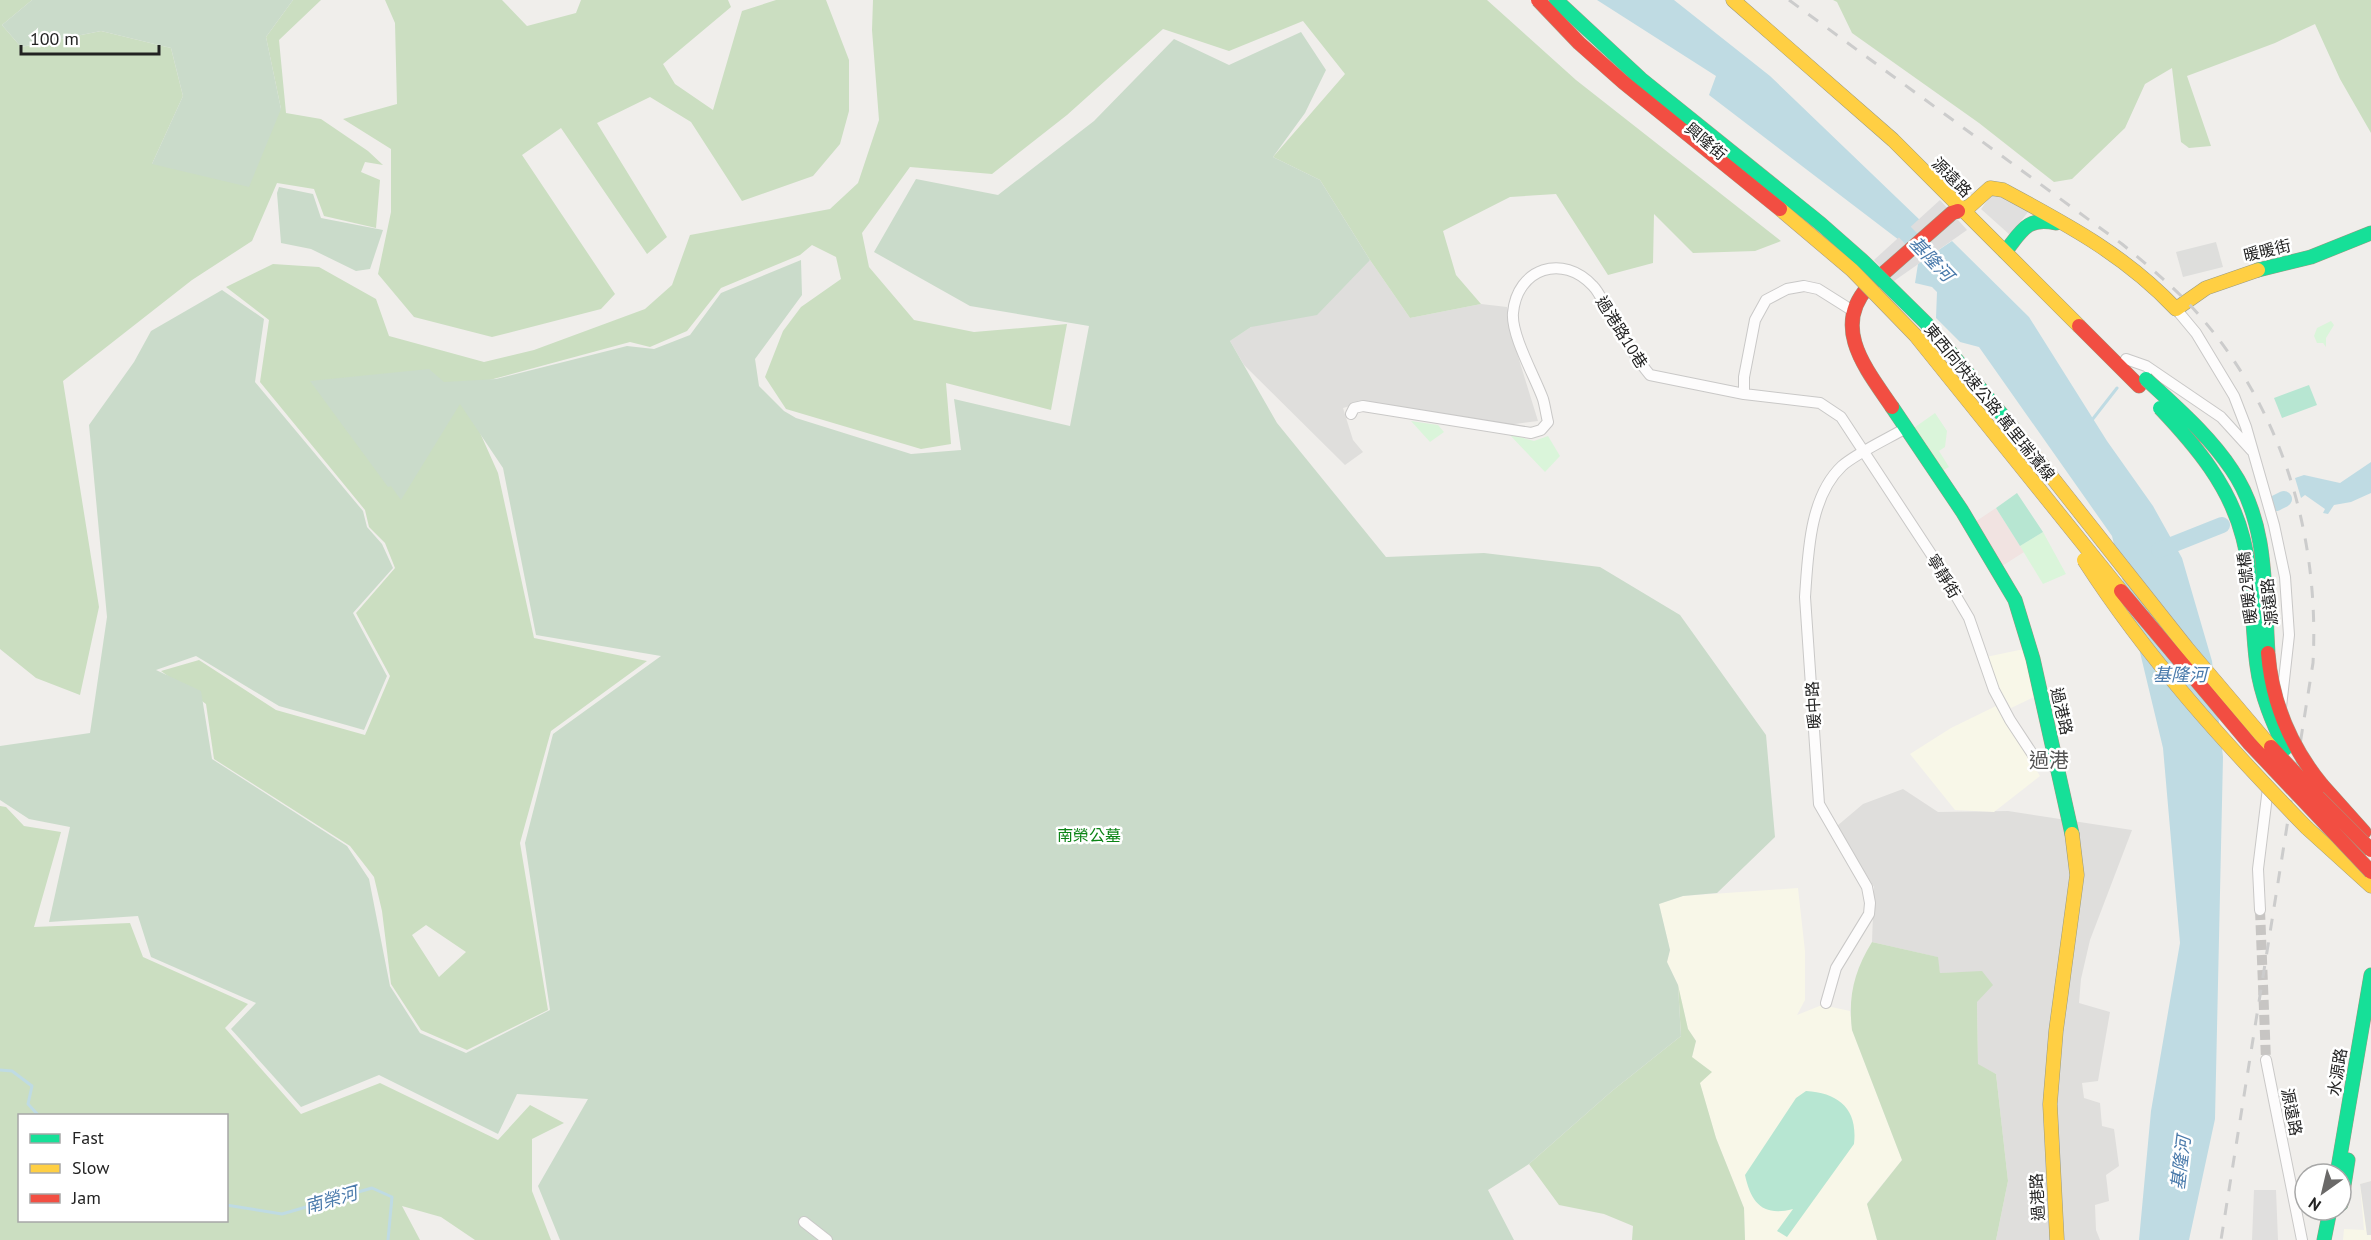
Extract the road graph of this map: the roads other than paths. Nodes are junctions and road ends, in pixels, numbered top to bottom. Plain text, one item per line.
1 (1537, 0) edge
2 (1556, 0) edge
3 (1733, 0) edge
4 (1746, 0) edge
5 (1961, 210) junction
6 (2063, 225) junction
7 (2371, 233) edge
8 (2008, 249) junction
9 (1876, 280) junction
10 (2176, 309) junction
11 (1853, 311) junction
12 (2126, 359) junction
13 (2142, 382) junction
14 (1744, 394) junction
15 (1351, 414) dead end
16 (1906, 428) junction
17 (1863, 453) junction
18 (2254, 453) junction
19 (2059, 513) junction
20 (2058, 767) junction
21 (2314, 788) junction
22 (2345, 810) junction
23 (2371, 825) edge
24 (2371, 841) edge
25 (2371, 850) edge
26 (2371, 872) edge
27 (2371, 878) edge
28 (2371, 885) edge
29 (2260, 910) tunnel mouth
30 (2371, 975) edge
31 (1826, 1003) dead end
32 (2371, 1034) edge
33 (2266, 1060) tunnel mouth
34 (2339, 1162) edge
35 (2348, 1162) edge
36 (804, 1222) dead end
37 (2328, 1222) edge
38 (2338, 1222) edge
39 (827, 1240) edge
40 (2057, 1240) edge
41 (2302, 1240) edge
42 (2324, 1240) edge
43 (2335, 1240) edge

1 - 9 street, 興隆街
1 - 19 main road, 東西向快速公路 萬里瑞濱線, bridge
2 - 21 main road, 東西向快速公路 萬里瑞濱線, bridge
3 - 5 main road, 源遠路
4 - 5 main road, 源遠路
5 - 6 main road
5 - 8 main road, 源遠路
5 - 9 main road
6 - 8 main road
6 - 10 main road
7 - 10 main road, 暖暖街
8 - 12 main road, 源遠路
8 - 13 main road, 源遠路
9 - 11 main road
10 - 18 street
11 - 14 street
11 - 16 main road, 過港路
12 - 13 main road, 源遠路
12 - 18 street, 源遠路
13 - 21 main road, 暖暖2號橋, bridge
14 - 15 street, 過港路10巷
14 - 17 street, 寧靜街
16 - 17 street, 暖中路
16 - 20 main road, 過港路
17 - 20 street, 寧靜街
17 - 31 street, 暖中路
18 - 29 street, 源遠路
19 - 26 main road, 東西向快速公路 萬里瑞濱線, bridge
19 - 28 main road, bridge
20 - 40 main road, 過港路
21 - 22 main road
21 - 24 main road, bridge
21 - 25 main road, 東西向快速公路 萬里瑞濱線, bridge
21 - 27 main road
22 - 23 main road
22 - 24 main road
30 - 34 main road, 水源路
32 - 35 main road, 水源路
33 - 41 street, 源遠路
36 - 39 street
37 - 42 main road
38 - 43 main road

